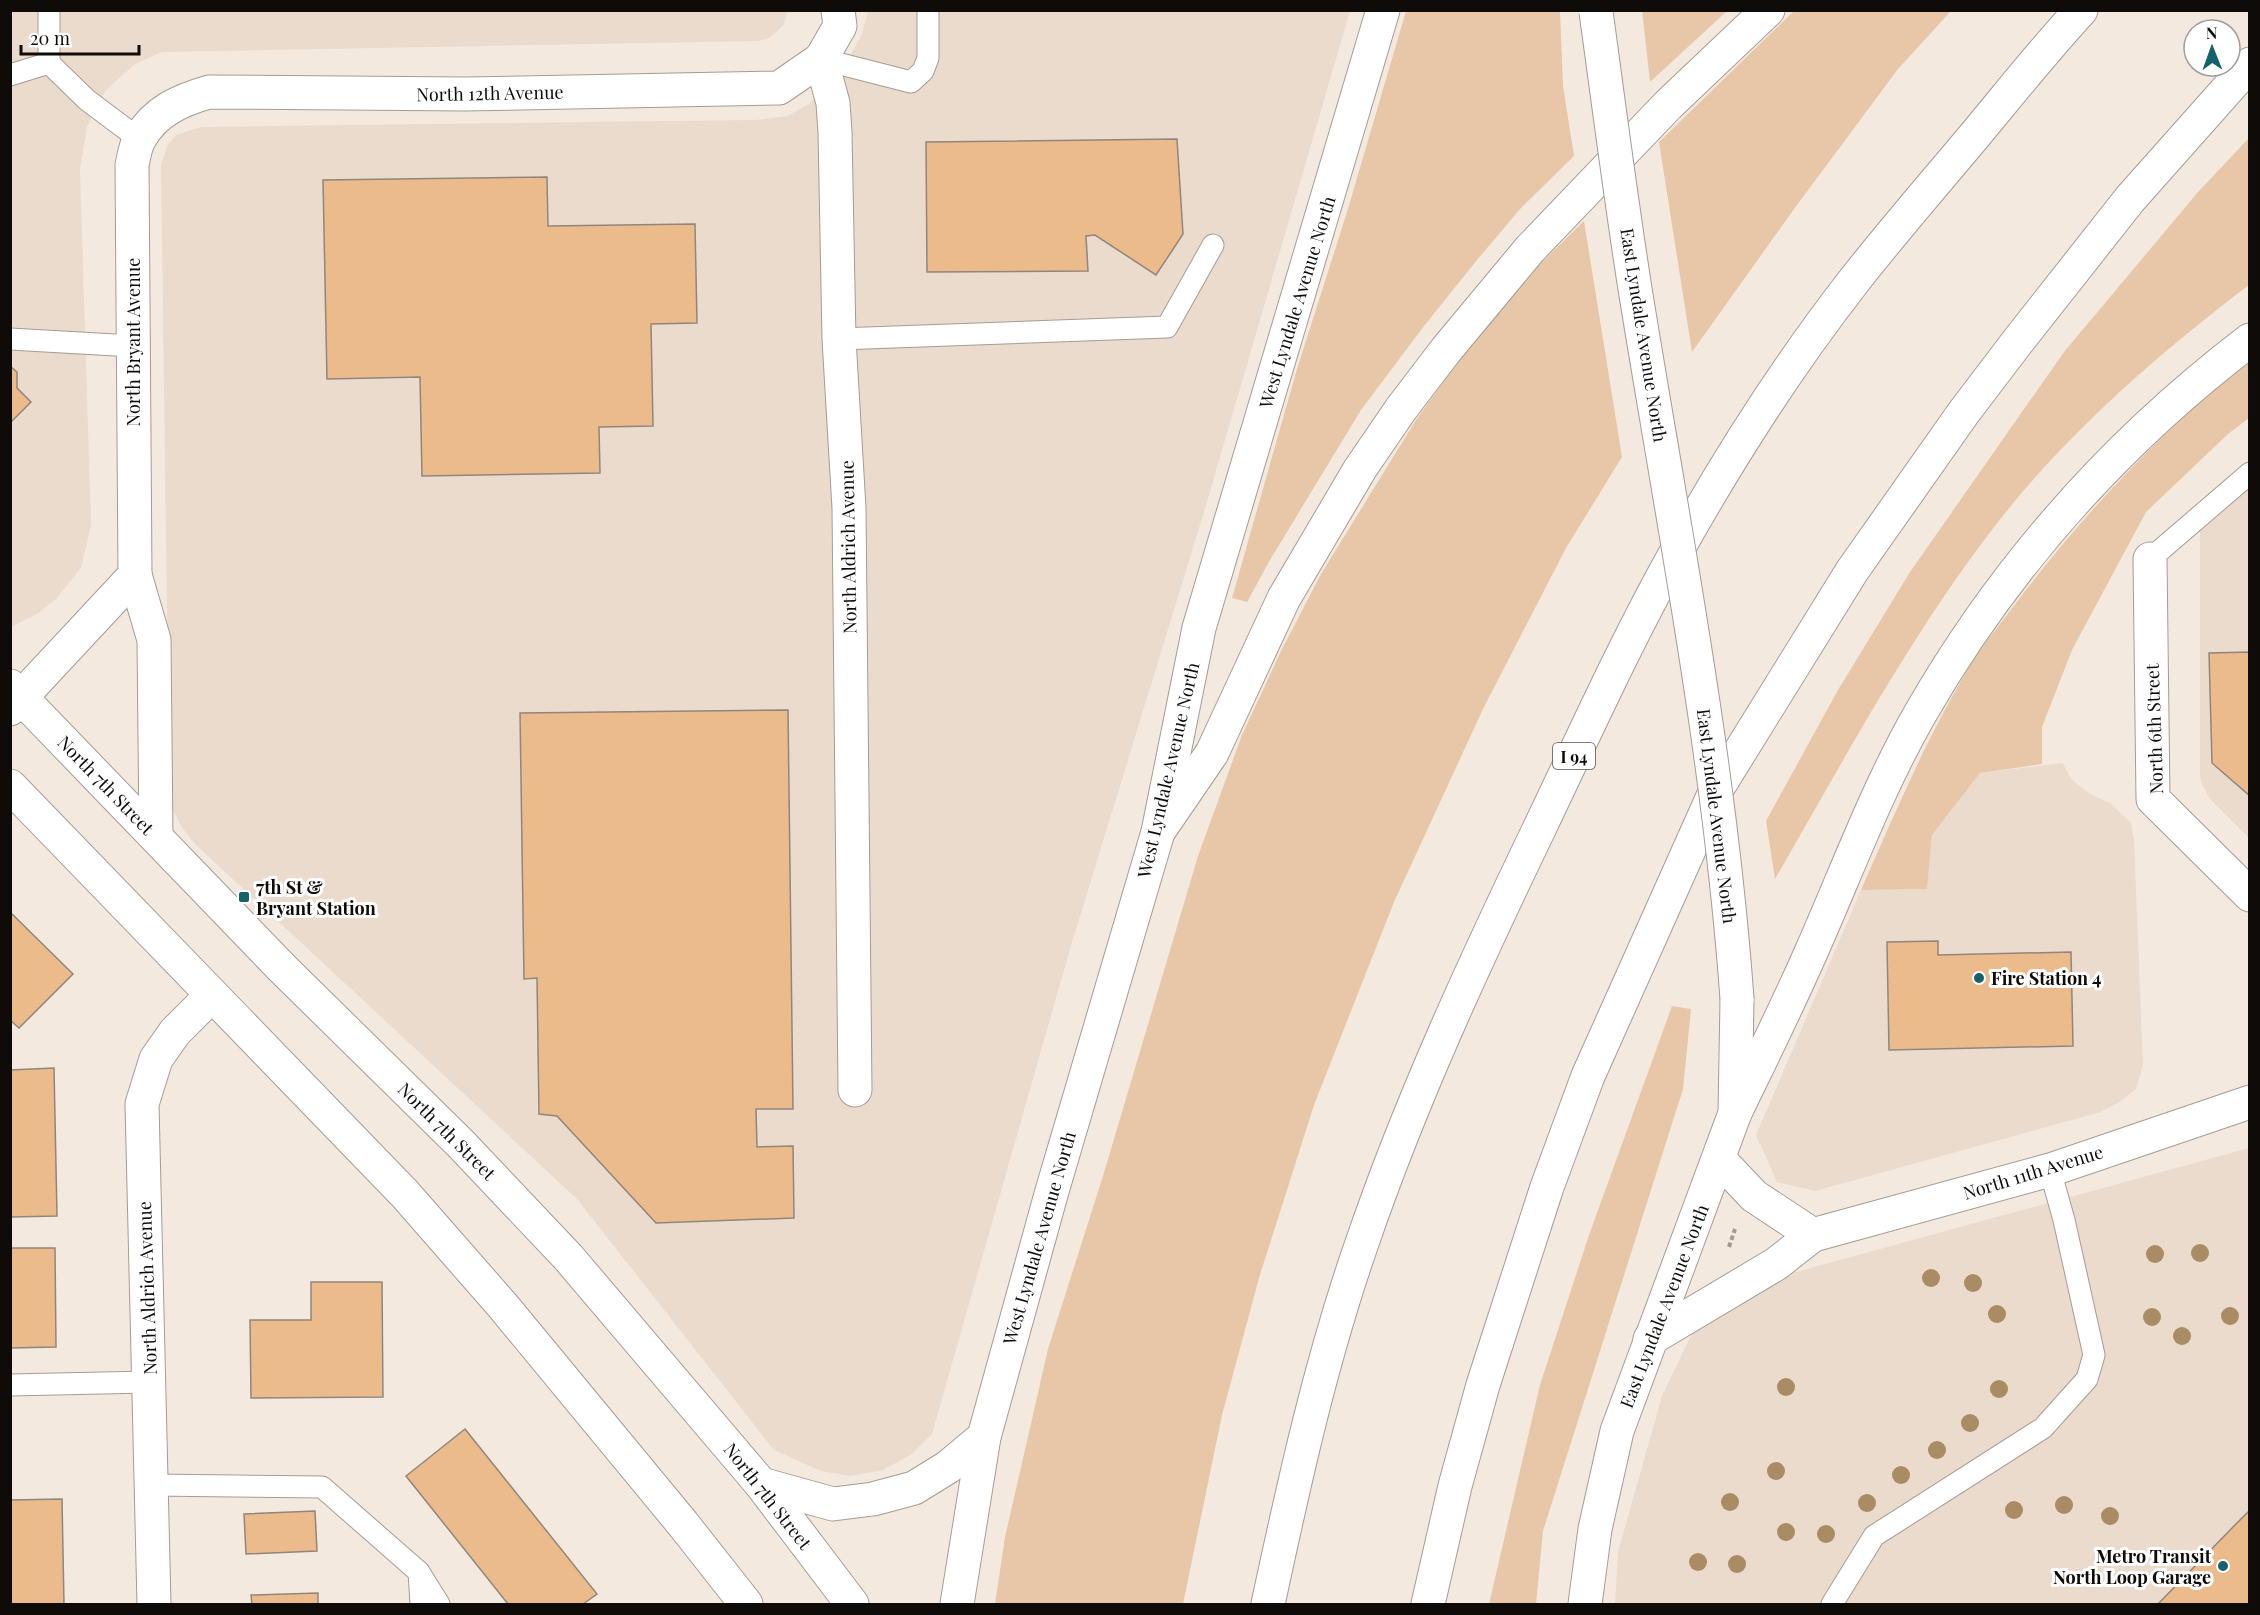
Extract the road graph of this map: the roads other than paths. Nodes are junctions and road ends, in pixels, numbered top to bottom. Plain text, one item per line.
1 (49, 10) edge
2 (838, 10) edge
3 (928, 10) edge
4 (1383, 10) edge
5 (1768, 10) edge
6 (2081, 10) edge
7 (1596, 11) edge
8 (821, 59) junction
9 (49, 63) junction
10 (2250, 64) edge
11 (10, 75) edge
12 (147, 128) junction
13 (1213, 245) dead end
14 (10, 339) edge
15 (839, 339) junction
16 (2250, 340) edge
17 (133, 346) junction
18 (2250, 473) edge
19 (2150, 559) joint
20 (135, 575) junction
21 (14, 697) edge
22 (10, 786) edge
23 (1158, 832) junction
24 (156, 836) junction
25 (2250, 895) edge
26 (212, 995) junction
27 (855, 1090) dead end
28 (2250, 1102) edge
29 (1735, 1113) junction
30 (1719, 1159) junction
31 (2050, 1170) junction
32 (1814, 1235) junction
33 (1650, 1339) junction
34 (149, 1382) junction
35 (10, 1385) edge
36 (984, 1437) junction
37 (760, 1484) junction
38 (152, 1485) junction
39 (419, 1572) junction
40 (154, 1605) edge
41 (421, 1605) edge
42 (439, 1605) edge
43 (746, 1605) edge
44 (852, 1605) edge
45 (957, 1605) edge
46 (1268, 1605) edge
47 (1428, 1605) edge
48 (1585, 1605) edge
49 (1832, 1605) edge

1 - 9 lane
2 - 8 main road
3 - 8 lane
4 - 23 main road, West Lyndale Avenue North
5 - 23 main road
6 - 46 main road, I 94
7 - 29 main road, East Lyndale Avenue North, bridge
8 - 12 main road, North 12th Avenue
8 - 15 main road, North Aldrich Avenue
9 - 11 lane
9 - 12 lane
10 - 47 main road
12 - 17 main road, North Bryant Avenue
13 - 15 lane
14 - 17 lane
15 - 27 main road, North Aldrich Avenue
16 - 29 main road
17 - 20 main road, North Bryant Avenue
18 - 19 lane
19 - 25 main road, North 6th Street
20 - 21 main road
20 - 24 main road, North Bryant Avenue
21 - 24 main road, North 7th Street
22 - 26 main road
23 - 36 main road, West Lyndale Avenue North
24 - 37 main road, North 7th Street
26 - 34 main road, North Aldrich Avenue
26 - 43 main road
28 - 31 main road, North 11th Avenue
29 - 30 main road, East Lyndale Avenue North
30 - 32 main road
30 - 33 main road, East Lyndale Avenue North
31 - 32 main road, North 11th Avenue
31 - 49 lane
32 - 33 main road, North 11th Avenue
33 - 48 main road, East Lyndale Avenue North
34 - 35 lane
34 - 38 main road, North Aldrich Avenue
36 - 37 main road
36 - 45 main road, West Lyndale Avenue North
37 - 44 main road, North 7th Street
38 - 39 lane
38 - 40 main road, North Aldrich Avenue
39 - 41 lane
39 - 42 lane

